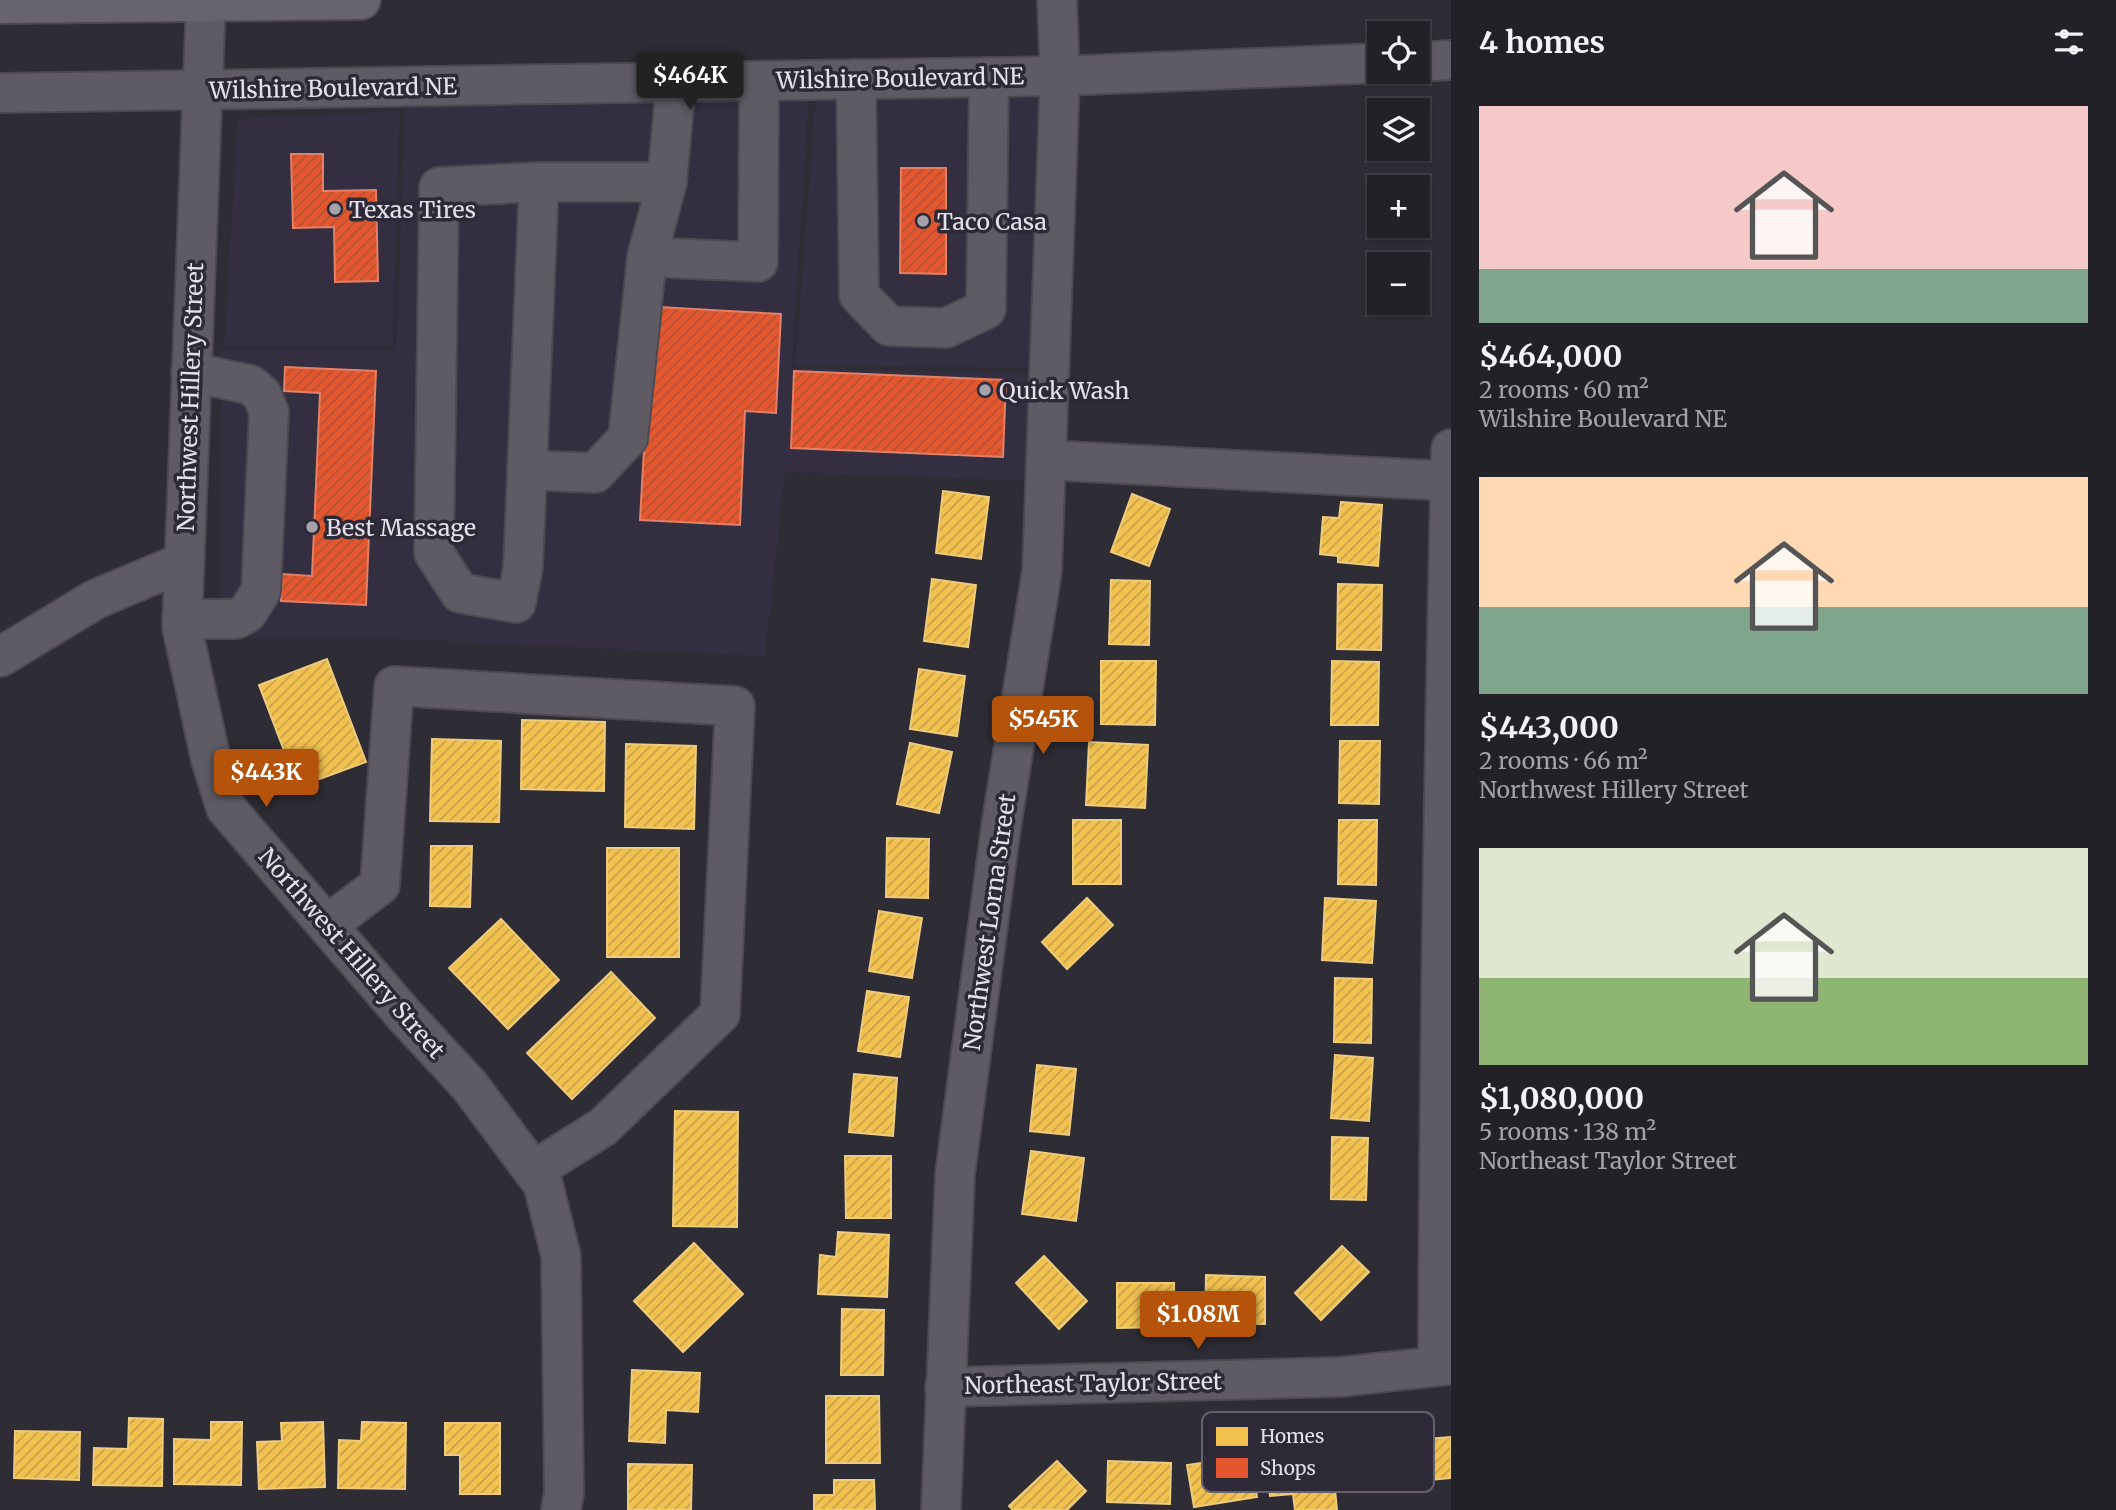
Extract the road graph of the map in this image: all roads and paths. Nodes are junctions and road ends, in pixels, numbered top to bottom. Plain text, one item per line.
1 (361, 0) edge
2 (1057, 0) edge
3 (206, 2) edge
4 (0, 4) edge
5 (1451, 60) edge
6 (1430, 61) edge
7 (1367, 63) edge
8 (1060, 76) junction
9 (989, 77) junction
10 (856, 79) junction
11 (759, 81) junction
12 (676, 83) junction
13 (202, 89) junction
14 (0, 93) edge
15 (539, 182) junction
16 (667, 182) junction
17 (647, 257) junction
18 (191, 372) junction
19 (1451, 449) edge
20 (1046, 460) junction
21 (527, 470) junction
22 (1451, 481) edge
23 (184, 562) junction
24 (182, 619) junction
25 (0, 657) edge
26 (327, 925) junction
27 (533, 1171) junction
28 (1444, 1365) edge
29 (945, 1387) junction
30 (561, 1510) edge
31 (941, 1510) edge

1 - 3 main road
2 - 8 street, Northwest Lorna Street
3 - 4 main road
3 - 13 street, Northwest Hillery Street
5 - 6 street
7 - 8 street, Wilshire Boulevard NE
8 - 9 street, Wilshire Boulevard NE
8 - 20 street, Northwest Lorna Street
9 - 10 street, Wilshire Boulevard NE
9 - 10 street
10 - 11 street, Wilshire Boulevard NE
11 - 12 street, Wilshire Boulevard NE
11 - 17 street
12 - 13 street, Wilshire Boulevard NE
12 - 16 street
13 - 14 street, Wilshire Boulevard NE
13 - 18 street, Northwest Hillery Street
15 - 16 street
15 - 21 street
15 - 21 street
16 - 17 street
17 - 21 street
18 - 23 street, Northwest Hillery Street
18 - 24 street
19 - 22 street
20 - 22 street
20 - 29 street, Northwest Lorna Street
22 - 28 street
23 - 24 street, Northwest Hillery Street
23 - 25 street
24 - 26 street, Northwest Hillery Street
26 - 27 street, Northwest Hillery Street
26 - 27 street
27 - 30 street, Northwest Hillery Street
28 - 29 street, Northeast Taylor Street
29 - 31 street, Northwest Lorna Street

